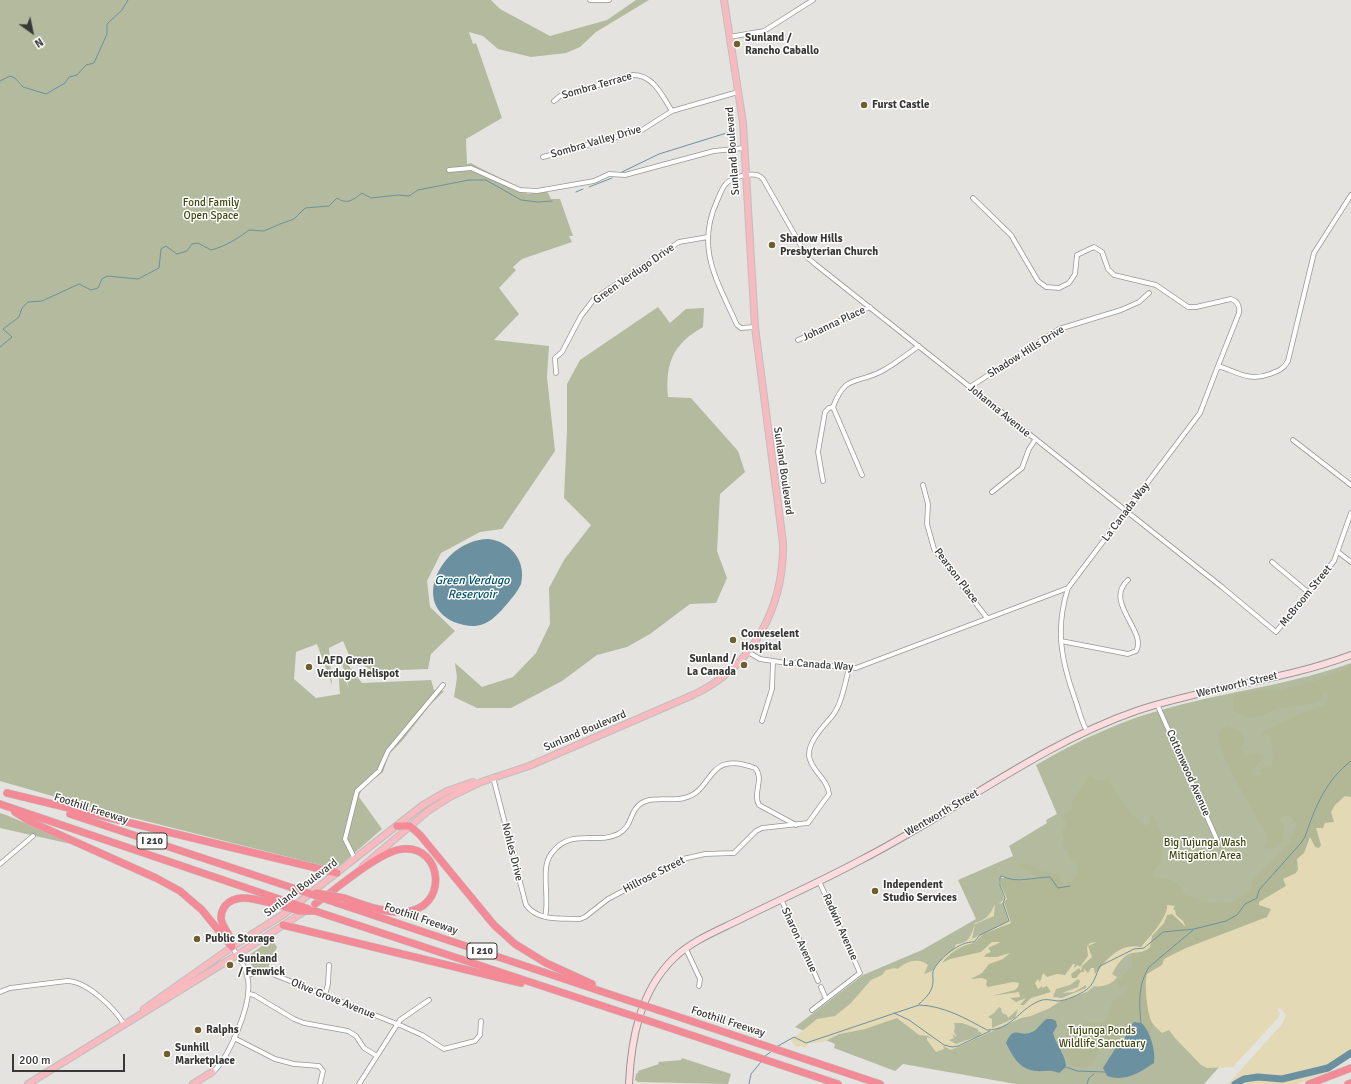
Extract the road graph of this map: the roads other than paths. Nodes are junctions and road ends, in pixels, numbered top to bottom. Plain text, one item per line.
1 (590, 0) edge
2 (609, 0) edge
3 (724, 0) edge
4 (813, 0) edge
5 (729, 37) junction
6 (738, 92) junction
7 (554, 101) dead end
8 (672, 111) junction
9 (744, 148) junction
10 (543, 157) dead end
11 (448, 170) dead end
12 (746, 175) junction
13 (1351, 195) edge
14 (973, 198) dead end
15 (708, 237) junction
16 (1148, 293) dead end
17 (870, 307) junction
18 (755, 327) junction
19 (798, 340) dead end
20 (919, 346) junction
21 (1218, 366) junction
22 (556, 373) dead end
23 (970, 387) junction
24 (833, 407) junction
25 (1036, 440) junction
26 (1293, 440) dead end
27 (862, 475) dead end
28 (823, 481) dead end
29 (923, 485) dead end
30 (1351, 485) edge
31 (992, 492) dead end
32 (1127, 512) junction
33 (1351, 514) edge
34 (1338, 552) junction
35 (1272, 562) dead end
36 (1351, 562) edge
37 (1128, 580) dead end
38 (1068, 588) junction
39 (1309, 593) junction
40 (987, 618) junction
41 (1276, 632) joint
42 (1061, 641) junction
43 (748, 652) junction
44 (1351, 655) edge
45 (773, 661) junction
46 (849, 668) junction
47 (443, 685) dead end
48 (1158, 704) junction
49 (762, 721) dead end
50 (1087, 731) junction
51 (493, 777) junction
52 (4, 791) edge
53 (1, 805) edge
54 (796, 825) junction
55 (397, 826) junction
56 (410, 826) junction
57 (33, 836) dead end
58 (1218, 842) dead end
59 (355, 859) junction
60 (0, 864) edge
61 (337, 873) junction
62 (819, 881) junction
63 (781, 899) junction
64 (340, 901) junction
65 (315, 907) junction
66 (545, 917) junction
67 (283, 925) junction
68 (232, 947) junction
69 (686, 949) junction
70 (237, 955) junction
71 (329, 965) dead end
72 (247, 975) junction
73 (818, 981) dead end
74 (699, 986) dead end
75 (821, 987) dead end
76 (0, 992) edge
77 (249, 994) junction
78 (325, 995) junction
79 (826, 999) junction
80 (429, 1000) dead end
81 (585, 1000) junction
82 (627, 1000) junction
83 (812, 1010) dead end
84 (481, 1021) dead end
85 (124, 1024) junction
86 (397, 1024) junction
87 (234, 1038) junction
88 (377, 1056) junction
89 (1351, 1068) edge
90 (212, 1072) junction
91 (1351, 1083) edge
92 (28, 1084) edge
93 (193, 1084) edge
94 (198, 1084) edge
95 (320, 1084) edge
96 (359, 1084) edge
97 (629, 1084) edge
98 (838, 1084) edge
99 (880, 1084) edge
100 (1309, 1084) edge
101 (1348, 1084) edge

1 - 2 street
3 - 5 main road, Sunland Boulevard
4 - 5 street
5 - 6 main road, Sunland Boulevard
6 - 8 street, Sombra Valley Drive
6 - 9 main road, Sunland Boulevard
7 - 8 street, Sombra Terrace
8 - 10 street, Sombra Valley Drive
9 - 11 street
9 - 12 main road, Sunland Boulevard
12 - 15 street
12 - 17 street, Johanna Avenue
12 - 18 main road, Sunland Boulevard
13 - 21 street
14 - 21 street, La Canada Way
15 - 18 street
15 - 22 street, Green Verdugo Drive
16 - 23 street, Shadow Hills Drive
17 - 19 street, Johanna Place
17 - 20 street, Johanna Avenue
18 - 43 main road, Sunland Boulevard
20 - 23 street, Johanna Avenue
20 - 24 street
21 - 32 street, La Canada Way
23 - 25 street, Johanna Avenue
24 - 27 street
24 - 28 street
25 - 31 street
25 - 32 street, Johanna Avenue
26 - 30 street
29 - 40 street, Pearson Place
32 - 38 street, La Canada Way
32 - 41 street, Johanna Avenue
33 - 34 street, McBroom Street
34 - 36 street
34 - 39 street, McBroom Street
35 - 39 street
37 - 42 street
38 - 40 street, La Canada Way
38 - 42 street
39 - 41 street, McBroom Street
40 - 46 street, La Canada Way
42 - 50 street
43 - 45 street, La Canada Way
43 - 51 main road, Sunland Boulevard
44 - 48 main road, Wentworth Street
45 - 46 street, La Canada Way
45 - 49 street
46 - 54 street, Hillrose Street
47 - 59 street
48 - 50 main road, Wentworth Street
48 - 58 street, Cottonwood Avenue
50 - 62 main road, Wentworth Street
51 - 55 main road, Sunland Boulevard
51 - 56 main road, Sunland Boulevard
51 - 66 street, Nohles Drive
52 - 61 highway
52 - 64 highway, Foothill Freeway / I 210, bridge
53 - 65 highway, I 210, bridge
53 - 68 highway
54 - 66 street, Hillrose Street
54 - 66 street
55 - 56 highway
55 - 59 main road, Sunland Boulevard
56 - 65 main road, Sunland Boulevard
56 - 82 highway
57 - 60 street
59 - 61 main road, Sunland Boulevard
61 - 68 main road, Sunland Boulevard
62 - 63 main road, Wentworth Street
62 - 79 street, Radwin Avenue
63 - 69 main road, Wentworth Street
63 - 73 street, Sharon Avenue
64 - 65 highway
64 - 82 highway, Foothill Freeway / I 210
65 - 67 main road, Sunland Boulevard
65 - 68 highway, bridge
65 - 81 highway, I 210
67 - 70 main road, Sunland Boulevard
67 - 81 highway
68 - 70 street
68 - 85 main road, Sunland Boulevard
69 - 74 street
69 - 97 main road, Wentworth Street
70 - 72 street
70 - 85 main road, Sunland Boulevard
71 - 78 street
72 - 77 street
72 - 78 street, Olive Grove Avenue
75 - 79 street
76 - 85 street
77 - 87 street
77 - 88 street
78 - 86 street, Olive Grove Avenue
79 - 83 street
80 - 86 street
81 - 98 highway, I 210, bridge
82 - 99 highway, Foothill Freeway / I 210, bridge
84 - 86 street, Olive Grove Avenue
85 - 92 main road, Sunland Boulevard
86 - 88 street
87 - 90 street
87 - 95 street
88 - 96 street
89 - 100 highway
90 - 93 main road
90 - 94 street
91 - 101 highway

